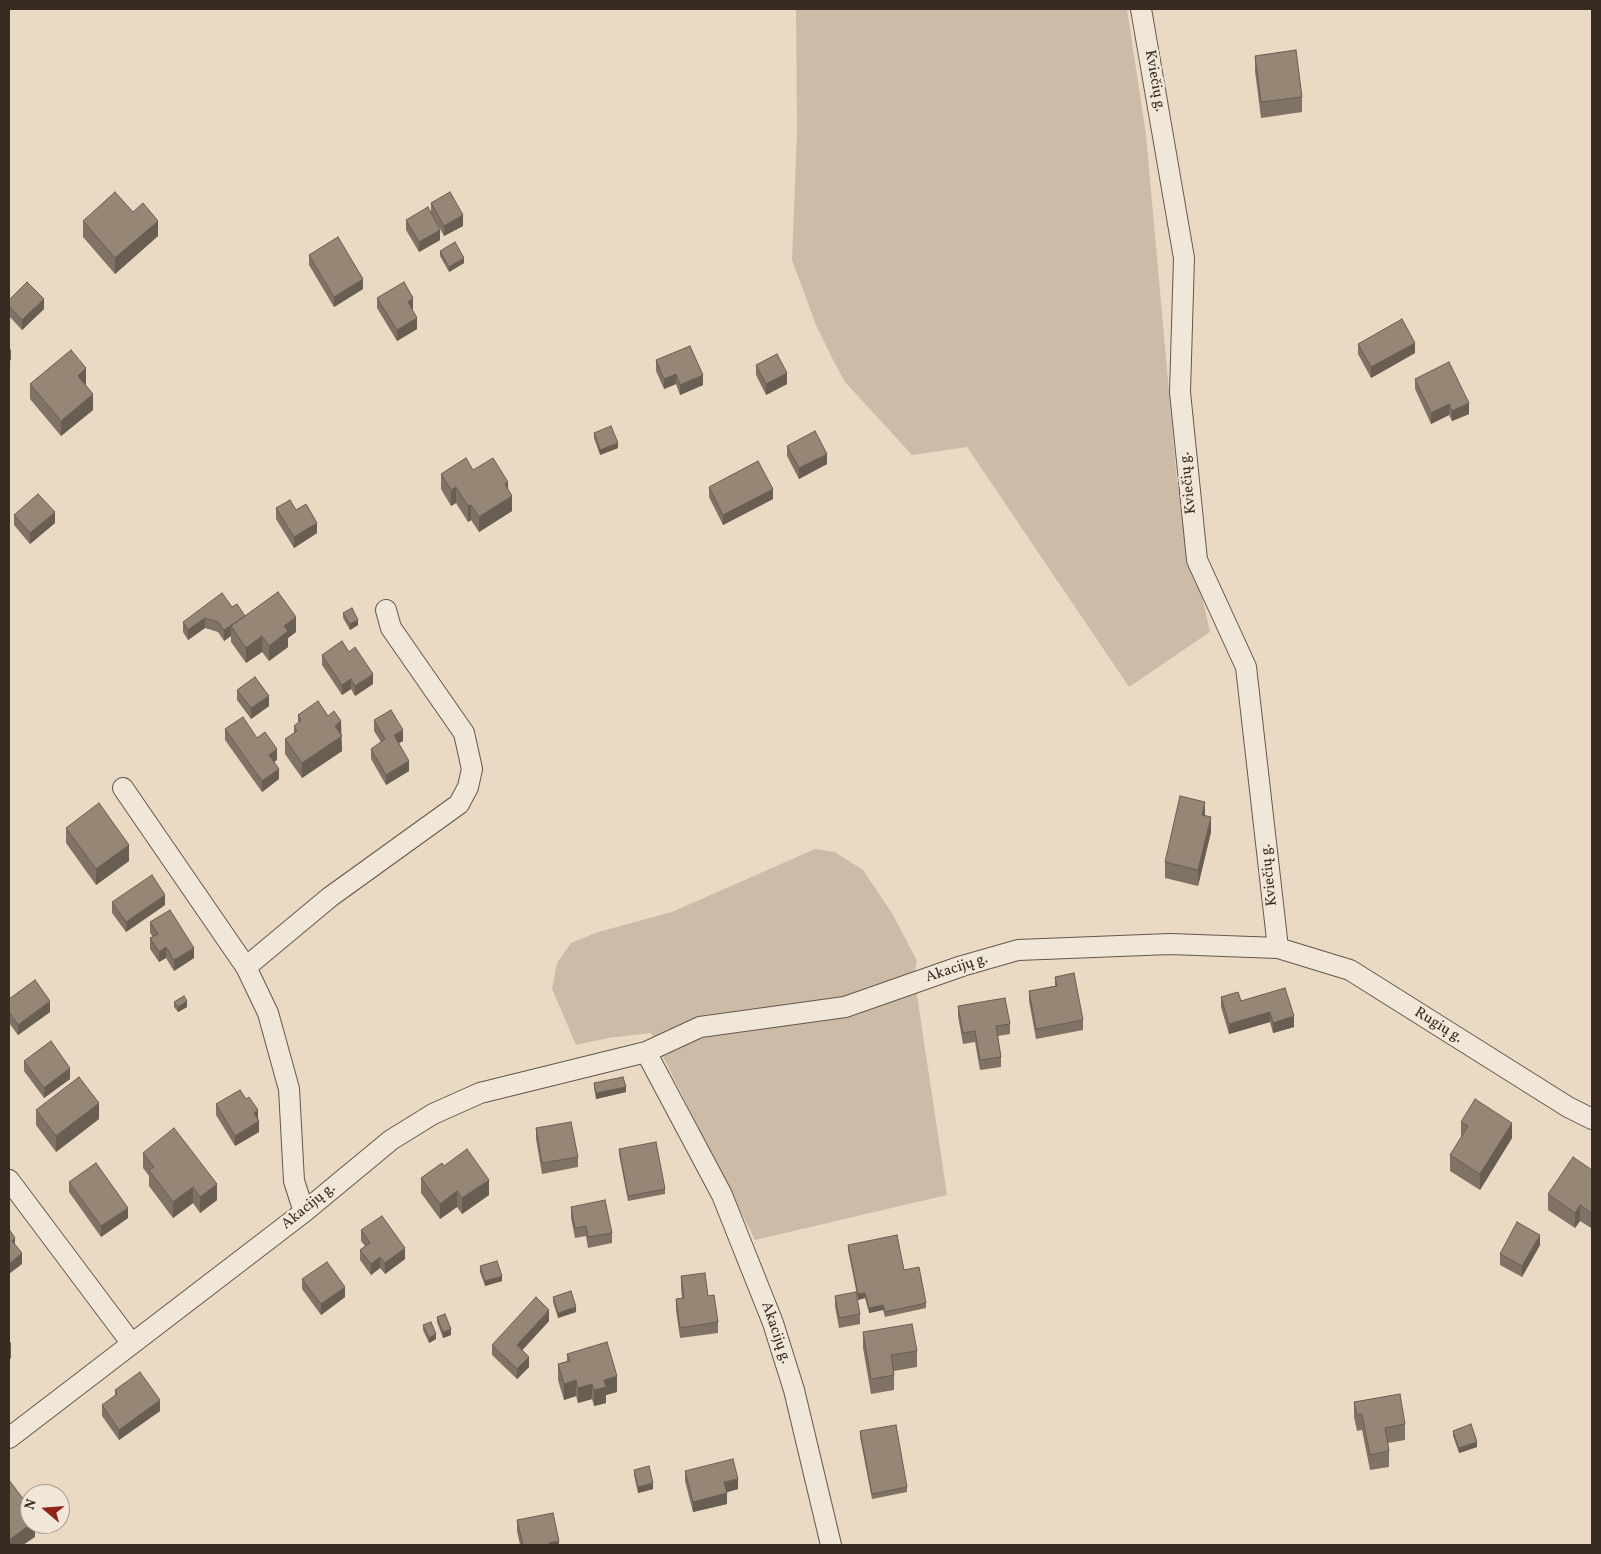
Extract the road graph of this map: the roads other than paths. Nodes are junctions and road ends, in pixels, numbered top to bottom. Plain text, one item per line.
1 (1142, 9) edge
2 (386, 610) dead end
3 (123, 788) dead end
4 (1278, 948) junction
5 (246, 968) junction
6 (646, 1052) junction
7 (1592, 1119) edge
8 (9, 1180) edge
9 (304, 1212) junction
10 (132, 1344) junction
11 (9, 1438) edge
12 (831, 1545) edge

1 - 4 street, Kviečių g.
2 - 5 street
3 - 5 street
4 - 6 street, Akacijų g.
4 - 7 street, Rugių g.
5 - 9 street
6 - 9 street, Akacijų g.
6 - 12 street, Akacijų g.
8 - 10 street
9 - 10 street, Akacijų g.
10 - 11 street, Akacijų g.

